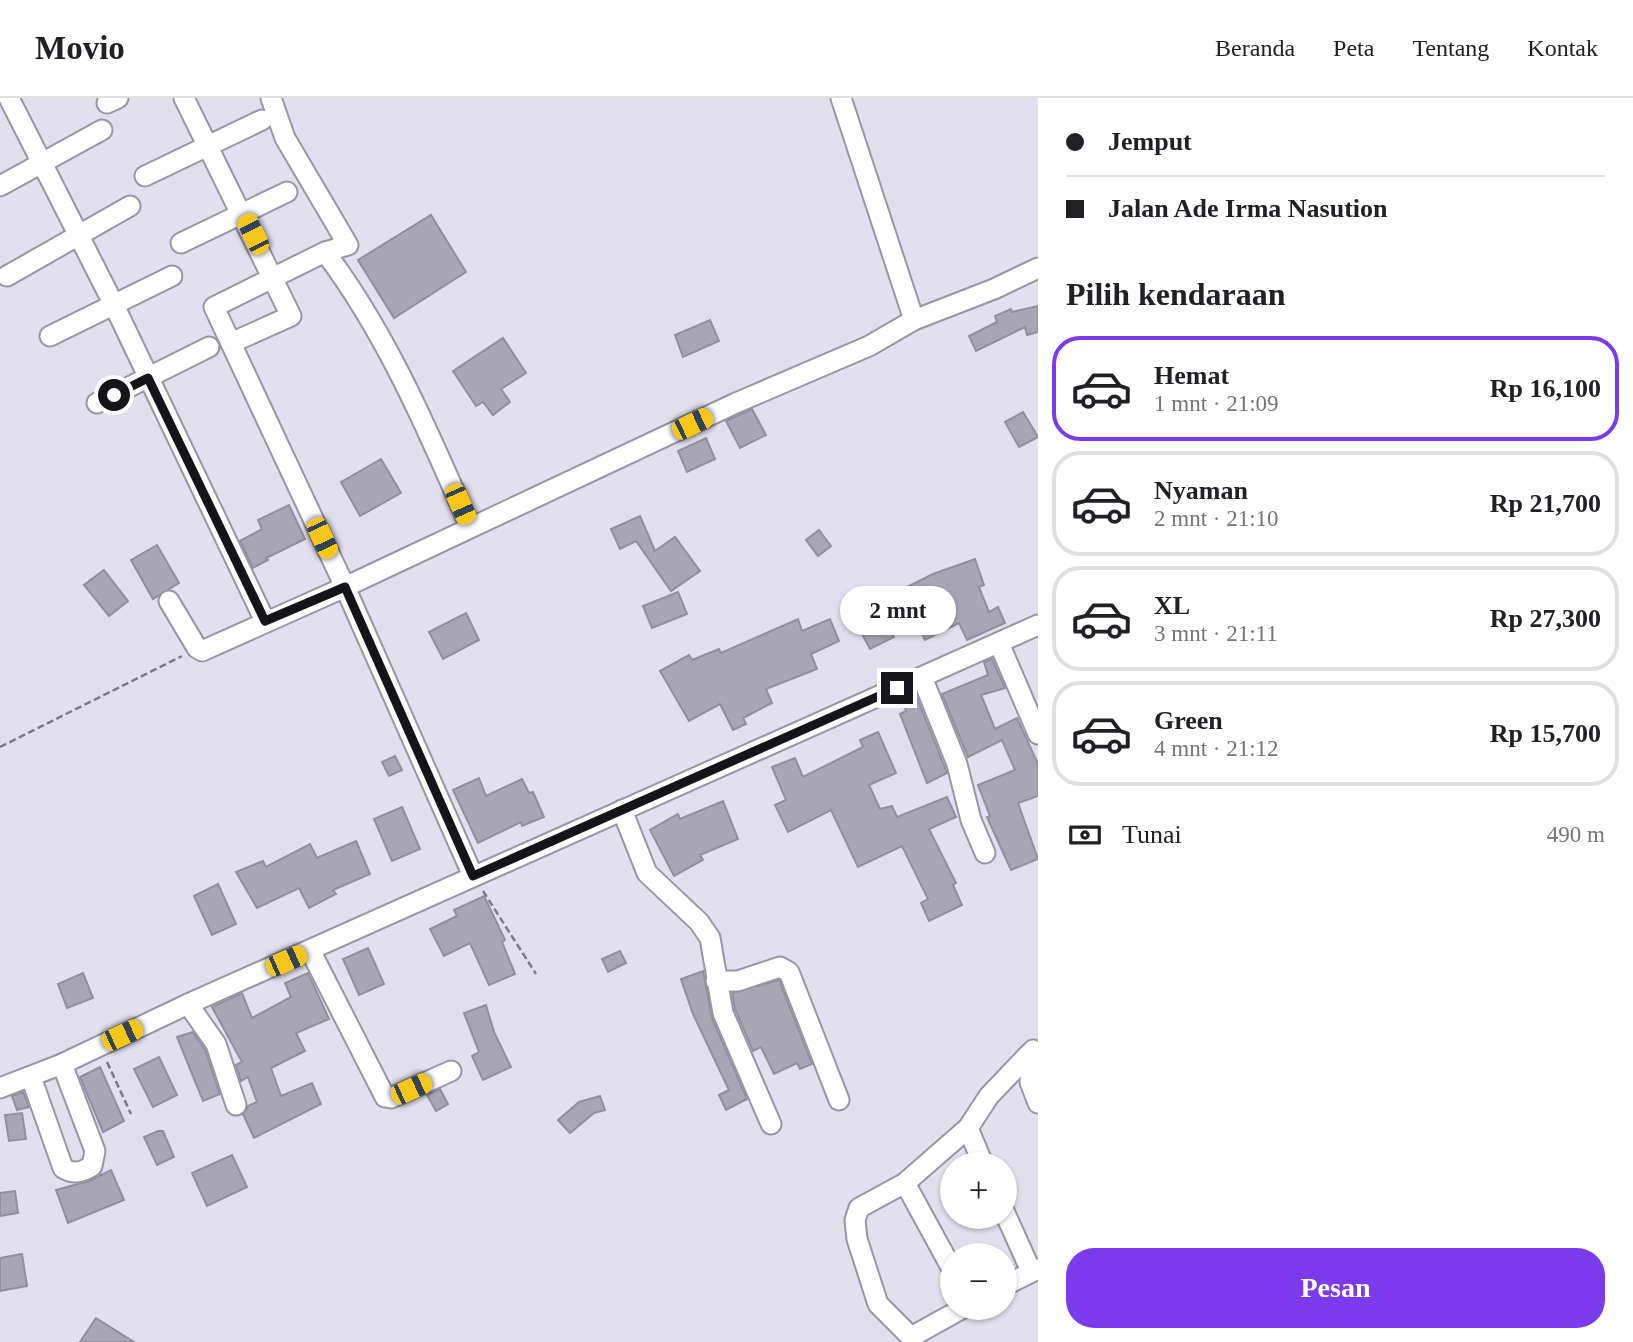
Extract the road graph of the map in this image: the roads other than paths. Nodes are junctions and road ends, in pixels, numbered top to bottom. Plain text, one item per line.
1 (9, 98) edge
2 (184, 98) edge
3 (271, 98) edge
4 (841, 98) edge
5 (262, 120) dead end
6 (102, 130) dead end
7 (208, 146) junction
8 (43, 163) junction
9 (145, 176) dead end
10 (0, 186) edge
11 (287, 192) dead end
12 (130, 206) dead end
13 (242, 212) junction
14 (78, 235) junction
15 (181, 243) dead end
16 (325, 252) junction
17 (1038, 268) edge
18 (7, 276) dead end
19 (172, 276) dead end
20 (274, 278) junction
21 (114, 305) junction
22 (914, 320) junction
23 (50, 336) dead end
24 (231, 343) junction
25 (209, 347) dead end
26 (148, 378) junction
27 (97, 403) dead end
28 (470, 527) junction
29 (345, 587) junction
30 (170, 601) dead end
31 (265, 621) junction
32 (1038, 625) edge
33 (999, 643) junction
34 (922, 677) junction
35 (1038, 734) edge
36 (622, 810) junction
37 (985, 853) dead end
38 (473, 876) junction
39 (310, 950) junction
40 (716, 981) junction
41 (188, 1004) junction
42 (1034, 1049) edge
43 (62, 1064) junction
44 (451, 1070) dead end
45 (31, 1077) junction
46 (0, 1088) edge
47 (839, 1100) dead end
48 (1038, 1103) edge
49 (236, 1105) dead end
50 (772, 1124) dead end
51 (968, 1128) junction
52 (978, 1152) edge
53 (905, 1183) junction
54 (1013, 1229) edge
55 (940, 1247) edge
56 (1035, 1270) edge
57 (1017, 1279) edge
58 (942, 1320) edge

1 - 8 street
2 - 7 street
3 - 16 street
4 - 22 street
5 - 7 street
6 - 8 street
7 - 9 street
7 - 13 street
8 - 10 street
8 - 14 street
11 - 13 street
12 - 14 street
13 - 15 street
13 - 20 street
14 - 18 street
14 - 21 street
16 - 20 street
16 - 28 street
17 - 22 street
19 - 21 street
20 - 24 street
20 - 24 street
21 - 23 street
21 - 26 street
22 - 28 street
24 - 29 street
25 - 26 street
26 - 27 street
26 - 31 street
28 - 29 street
29 - 31 street
29 - 38 street
30 - 31 street
32 - 33 street
33 - 34 street
33 - 35 street
34 - 36 street
34 - 37 street
36 - 38 street
36 - 40 street
38 - 39 street
39 - 41 street
39 - 44 street
40 - 47 street
40 - 50 street
41 - 43 street
41 - 49 street
42 - 48 street
42 - 51 street
43 - 45 street
43 - 45 street
45 - 46 street
51 - 52 street
51 - 53 street
53 - 55 street
53 - 58 street
54 - 56 street
56 - 57 street

